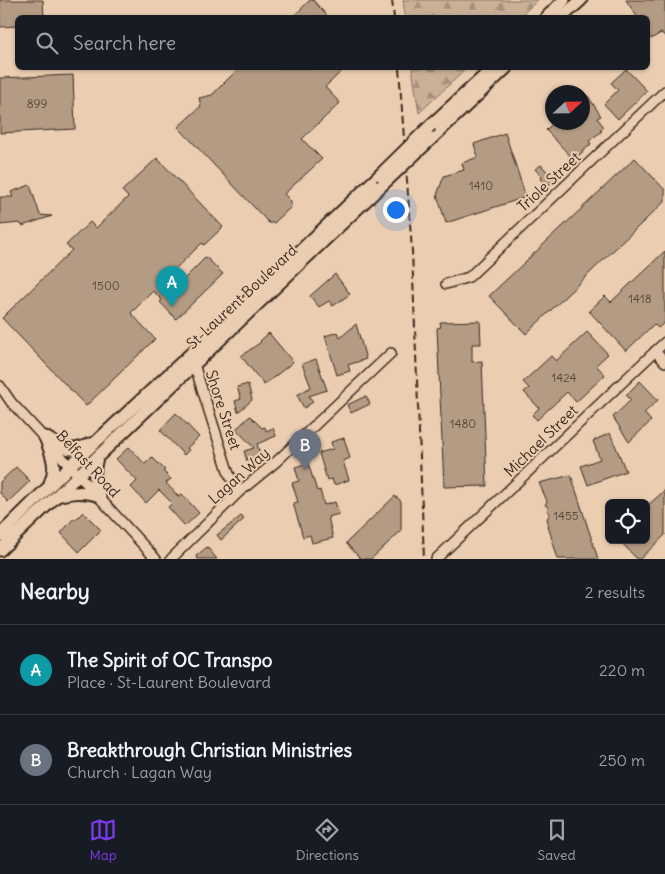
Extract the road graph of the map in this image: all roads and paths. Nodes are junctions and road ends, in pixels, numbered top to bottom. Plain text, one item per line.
1 (564, 0) edge
2 (581, 0) edge
3 (549, 15) edge
4 (564, 15) edge
5 (491, 70) edge
6 (504, 70) edge
7 (665, 91) edge
8 (380, 180) junction
9 (446, 284) dead end
10 (665, 342) edge
11 (655, 352) junction
12 (391, 353) dead end
13 (665, 362) edge
14 (194, 364) junction
15 (0, 386) edge
16 (45, 437) junction
17 (99, 440) junction
18 (97, 456) junction
19 (71, 465) junction
20 (79, 474) junction
21 (48, 487) junction
22 (239, 492) junction
23 (100, 496) junction
24 (55, 497) junction
25 (0, 535) edge
26 (0, 550) edge
27 (156, 559) edge
28 (171, 559) edge
29 (436, 559) edge

1 - 3 main road
2 - 4 main road
5 - 8 main road, St-Laurent Boulevard, bridge
6 - 8 main road, St-Laurent Boulevard, bridge
7 - 9 street, Triole Street
8 - 14 main road, St-Laurent Boulevard
8 - 17 main road, St-Laurent Boulevard
10 - 11 street, Michael Street
11 - 13 street
11 - 29 street, Michael Street
12 - 22 street, Lagan Way
14 - 18 main road, St-Laurent Boulevard
14 - 22 street, Shore Street
15 - 16 street, Belfast Road
16 - 17 main road
16 - 19 street, Belfast Road
16 - 21 main road
17 - 19 main road, St-Laurent Boulevard
18 - 20 main road, St-Laurent Boulevard
18 - 23 main road
19 - 20 street, Belfast Road
19 - 21 main road, St-Laurent Boulevard
20 - 23 street, Belfast Road
20 - 24 main road, St-Laurent Boulevard
21 - 25 main road, St-Laurent Boulevard
22 - 28 street, Lagan Way
23 - 24 main road
23 - 27 street, Belfast Road
24 - 26 main road, St-Laurent Boulevard

